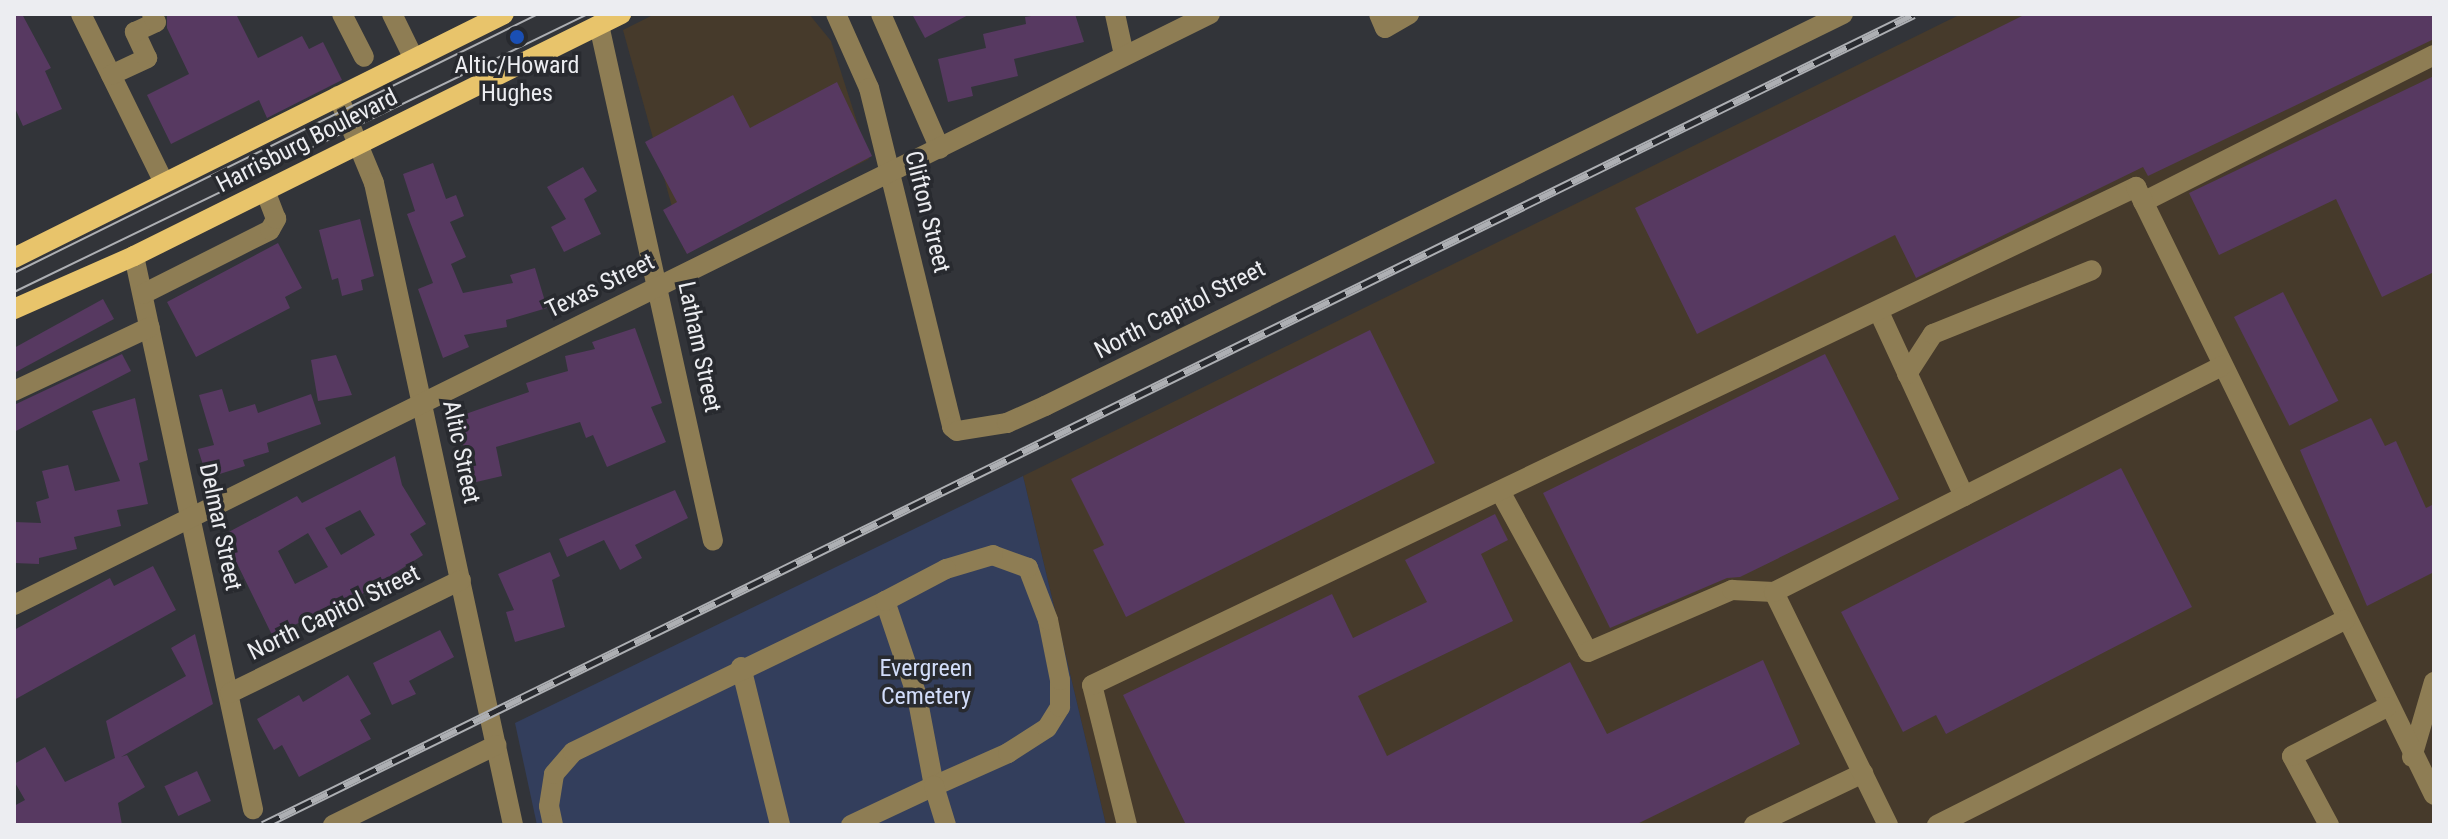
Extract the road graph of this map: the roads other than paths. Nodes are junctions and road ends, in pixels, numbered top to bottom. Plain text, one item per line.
1 (81, 14) edge
2 (152, 14) edge
3 (392, 14) edge
4 (504, 14) edge
5 (621, 14) edge
6 (836, 14) edge
7 (881, 14) edge
8 (1115, 14) edge
9 (1210, 14) edge
10 (1379, 14) edge
11 (1409, 14) edge
12 (1843, 14) edge
13 (349, 16) edge
14 (599, 25) junction
15 (1124, 55) junction
16 (2434, 55) edge
17 (364, 57) dead end
18 (414, 59) junction
19 (111, 75) junction
20 (338, 96) junction
21 (361, 143) junction
22 (940, 149) junction
23 (891, 173) junction
24 (164, 183) junction
25 (265, 191) junction
26 (2143, 202) junction
27 (134, 256) junction
28 (14, 258) edge
29 (2092, 270) dead end
30 (660, 285) junction
31 (143, 294) junction
32 (14, 309) edge
33 (1879, 312) junction
34 (150, 327) junction
35 (2222, 366) junction
36 (1907, 374) junction
37 (14, 391) edge
38 (424, 402) junction
39 (952, 427) joint
40 (1501, 493) junction
41 (1964, 496) junction
42 (191, 519) junction
43 (713, 541) dead end
44 (461, 580) junction
45 (1774, 592) junction
46 (885, 601) junction
47 (14, 605) edge
48 (2345, 620) junction
49 (741, 667) junction
50 (2434, 682) edge
51 (230, 693) junction
52 (2387, 707) junction
53 (496, 745) junction
54 (2412, 757) junction
55 (1863, 773) junction
56 (934, 786) junction
57 (2434, 795) edge
58 (253, 809) dead end
59 (333, 825) edge
60 (513, 825) edge
61 (553, 825) edge
62 (780, 825) edge
63 (851, 825) edge
64 (946, 825) edge
65 (1127, 825) edge
66 (1754, 825) edge
67 (1888, 825) edge
68 (1937, 825) edge
69 (2329, 825) edge

1 - 19 street
2 - 19 street
3 - 18 street
4 - 18 main road, Harrisburg Boulevard
5 - 14 main road, Harrisburg Boulevard
6 - 23 street, Clifton Street
7 - 22 street, Clifton Street
8 - 15 street
9 - 15 street, Texas Street
10 - 11 street
12 - 39 street, North Capitol Street
13 - 17 street
14 - 21 main road, Harrisburg Boulevard
14 - 30 street, Latham Street
15 - 22 street, Texas Street
16 - 26 street
18 - 20 main road, Harrisburg Boulevard
19 - 24 street
20 - 21 street, Altic Street
20 - 24 main road, Harrisburg Boulevard
21 - 25 main road, Harrisburg Boulevard
21 - 38 street, Altic Street
22 - 23 street, Texas Street
23 - 30 street, Texas Street
23 - 39 street, Clifton Street
24 - 28 main road, Harrisburg Boulevard
25 - 27 main road, Harrisburg Boulevard
25 - 31 street
26 - 33 street
26 - 35 street
27 - 31 street, Delmar Street
27 - 32 main road, Harrisburg Boulevard
29 - 36 street
30 - 38 street, Texas Street
30 - 43 street, Latham Street
31 - 34 street, Delmar Street
33 - 36 street
33 - 40 street
34 - 37 street
34 - 42 street, Delmar Street
35 - 41 street
35 - 48 street
36 - 41 street
38 - 42 street, Texas Street
38 - 44 street, Altic Street
40 - 45 street
40 - 65 street
41 - 45 street
42 - 47 street, Texas Street
42 - 51 street, Delmar Street
44 - 51 street, North Capitol Street
44 - 53 street, Altic Street
45 - 55 street
46 - 49 street
46 - 56 street
46 - 56 street
48 - 52 street
48 - 68 street
49 - 61 street
49 - 62 street
50 - 54 street
51 - 58 street, Delmar Street
52 - 54 street
52 - 69 street
53 - 59 street
53 - 60 street, Altic Street
54 - 57 street
55 - 66 street
55 - 67 street
56 - 63 street
56 - 64 street

